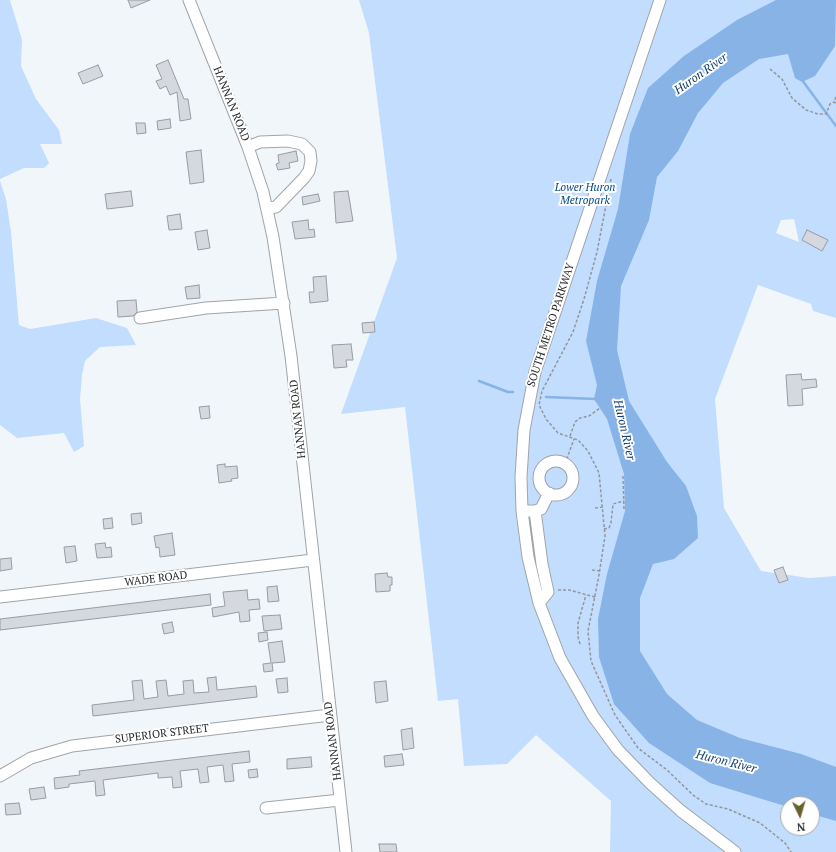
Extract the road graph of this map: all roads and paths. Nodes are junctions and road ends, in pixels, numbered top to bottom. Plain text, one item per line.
1 (189, 0) edge
2 (660, 0) edge
3 (770, 70) dead end
4 (836, 97) edge
5 (835, 102) edge
6 (248, 147) junction
7 (611, 176) dead end
8 (267, 208) junction
9 (284, 303) junction
10 (140, 318) dead end
11 (600, 408) dead end
12 (570, 437) junction
13 (574, 439) junction
14 (565, 464) junction
15 (623, 476) dead end
16 (549, 493) junction
17 (624, 501) junction
18 (603, 507) junction
19 (595, 508) dead end
20 (624, 510) dead end
21 (522, 511) junction
22 (535, 511) junction
23 (604, 529) junction
24 (313, 560) junction
25 (592, 570) dead end
26 (600, 571) junction
27 (548, 592) junction
28 (586, 595) junction
29 (0, 597) edge
30 (595, 597) junction
31 (539, 603) junction
32 (580, 644) dead end
33 (330, 715) junction
34 (0, 776) edge
35 (340, 800) junction
36 (266, 808) dead end
37 (346, 852) edge
38 (735, 852) edge
39 (791, 852) edge

1 - 6 street, HANNAN ROAD
2 - 21 street, SOUTH METRO PARKWAY
3 - 5 path
4 - 5 path
6 - 8 street, HANNAN ROAD
6 - 8 street
7 - 12 path
8 - 9 street, HANNAN ROAD
9 - 10 street
9 - 24 street, HANNAN ROAD
11 - 12 path
12 - 13 path
13 - 14 path
13 - 18 path
14 - 16 street
14 - 16 street
15 - 17 path
16 - 22 street
17 - 20 path
17 - 23 path
18 - 19 path
18 - 23 path
21 - 22 street
21 - 31 street, SOUTH METRO PARKWAY
22 - 27 street
23 - 26 path
24 - 29 street, WADE ROAD
24 - 33 street, HANNAN ROAD
25 - 26 path
26 - 30 path
27 - 28 path
27 - 31 street
28 - 30 path
28 - 32 path
30 - 39 path
31 - 38 street, SOUTH METRO PARKWAY
33 - 34 street, SUPERIOR STREET
33 - 35 street, HANNAN ROAD
35 - 36 street
35 - 37 street, HANNAN ROAD

